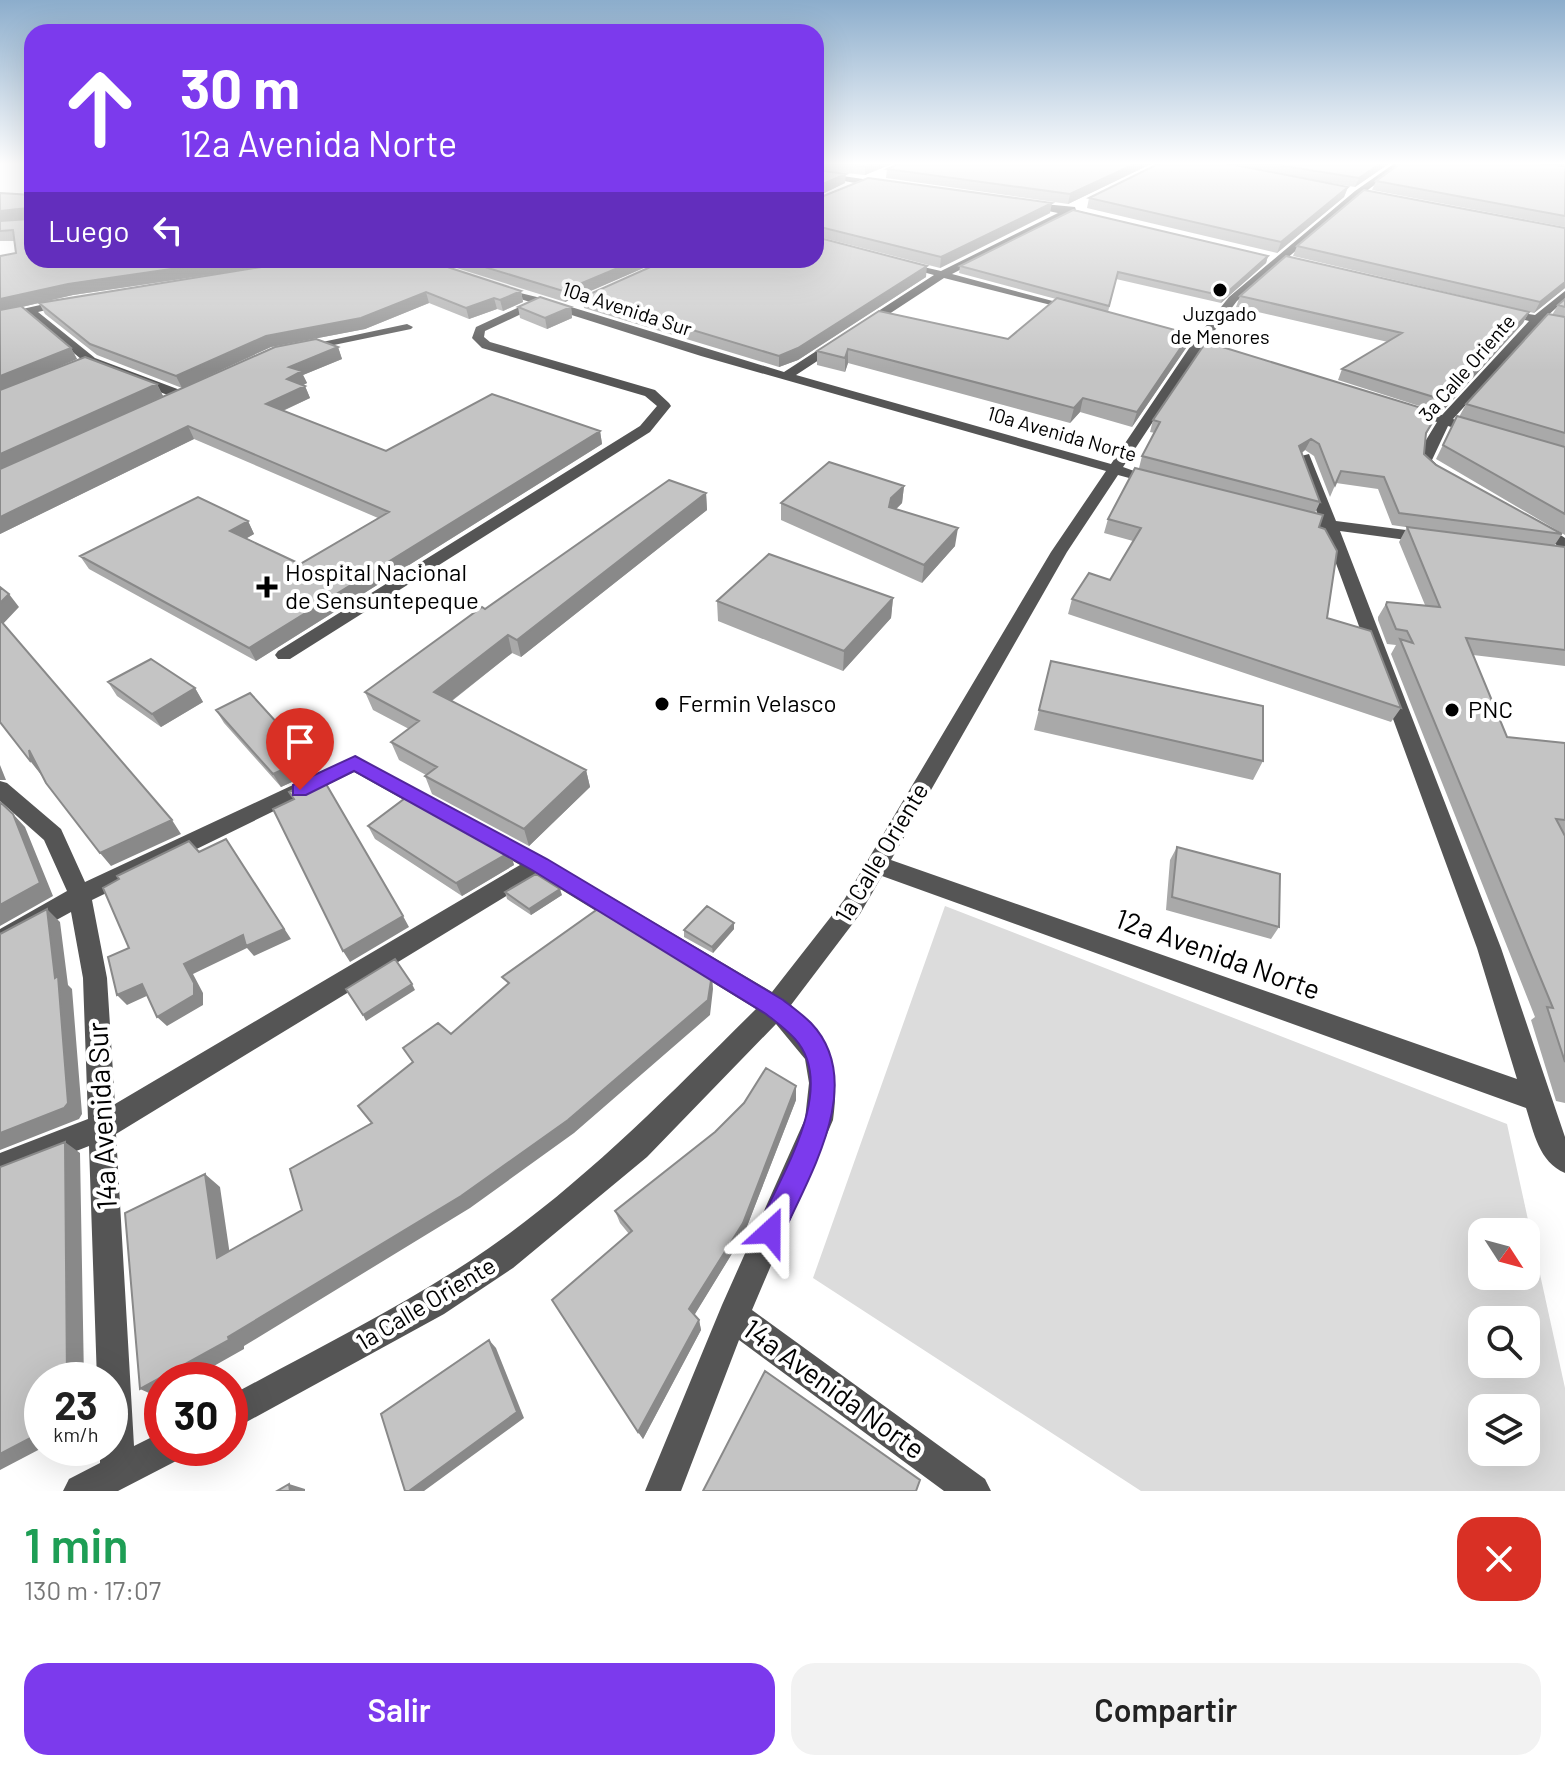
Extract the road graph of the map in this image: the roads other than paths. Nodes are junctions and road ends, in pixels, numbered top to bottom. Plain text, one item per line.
1 (1025, 233) edge
2 (1310, 233) edge
3 (886, 260) edge
4 (943, 274) junction
5 (481, 283) edge
6 (1565, 294) edge
7 (74, 301) edge
8 (541, 301) junction
9 (582, 302) edge
10 (568, 308) junction
11 (1489, 308) edge
12 (29, 310) junction
13 (1091, 314) edge
14 (0, 317) edge
15 (1536, 318) junction
16 (1565, 326) edge
17 (407, 327) dead end
18 (291, 350) edge
19 (91, 361) junction
20 (78, 366) edge
21 (786, 376) junction
22 (158, 407) edge
23 (1401, 407) edge
24 (1445, 420) junction
25 (1490, 435) edge
26 (1304, 457) edge
27 (1112, 469) junction
28 (1449, 478) edge
29 (1174, 485) edge
30 (1281, 513) edge
31 (1528, 520) edge
32 (1328, 525) junction
33 (1438, 540) edge
34 (1565, 546) edge
35 (284, 655) dead end
36 (0, 789) edge
37 (539, 865) junction
38 (878, 865) junction
39 (80, 895) junction
40 (0, 941) edge
41 (775, 1007) junction
42 (1537, 1099) junction
43 (102, 1127) junction
44 (1565, 1159) edge
45 (0, 1167) edge
46 (733, 1316) junction
47 (248, 1404) edge
48 (144, 1459) edge
49 (118, 1473) junction
50 (81, 1491) edge
51 (663, 1491) edge
52 (973, 1491) edge

1 - 4 street
2 - 27 street, 1a Calle Oriente
3 - 4 street
4 - 13 street
4 - 21 street
5 - 8 street, 10a Avenida Sur
6 - 15 street, 3a Calle Oriente
7 - 12 street
8 - 10 street, 10a Avenida Sur
8 - 35 street
9 - 10 street
10 - 21 street, 10a Avenida Sur
11 - 15 street
12 - 14 street
12 - 19 street
15 - 16 street
15 - 24 street, 3a Calle Oriente
17 - 18 street
19 - 20 street
19 - 22 street
21 - 27 street, 10a Avenida Norte
23 - 24 street
24 - 25 street
24 - 28 street, 3a Calle Oriente
26 - 32 street
27 - 29 street, 10a Avenida Norte
27 - 38 street, 1a Calle Oriente
30 - 32 street
31 - 34 street
32 - 33 street
32 - 42 street
36 - 39 street, 14a Avenida Sur
37 - 39 street
37 - 41 street
37 - 43 street
38 - 41 street, 1a Calle Oriente
38 - 42 street, 12a Avenida Norte
39 - 40 street
39 - 43 street, 14a Avenida Sur
41 - 46 street
41 - 47 street, 1a Calle Oriente
42 - 44 street
43 - 45 street
43 - 49 street, 14a Avenida Sur
46 - 51 street
46 - 52 street, 14a Avenida Norte
48 - 49 street
49 - 50 street

